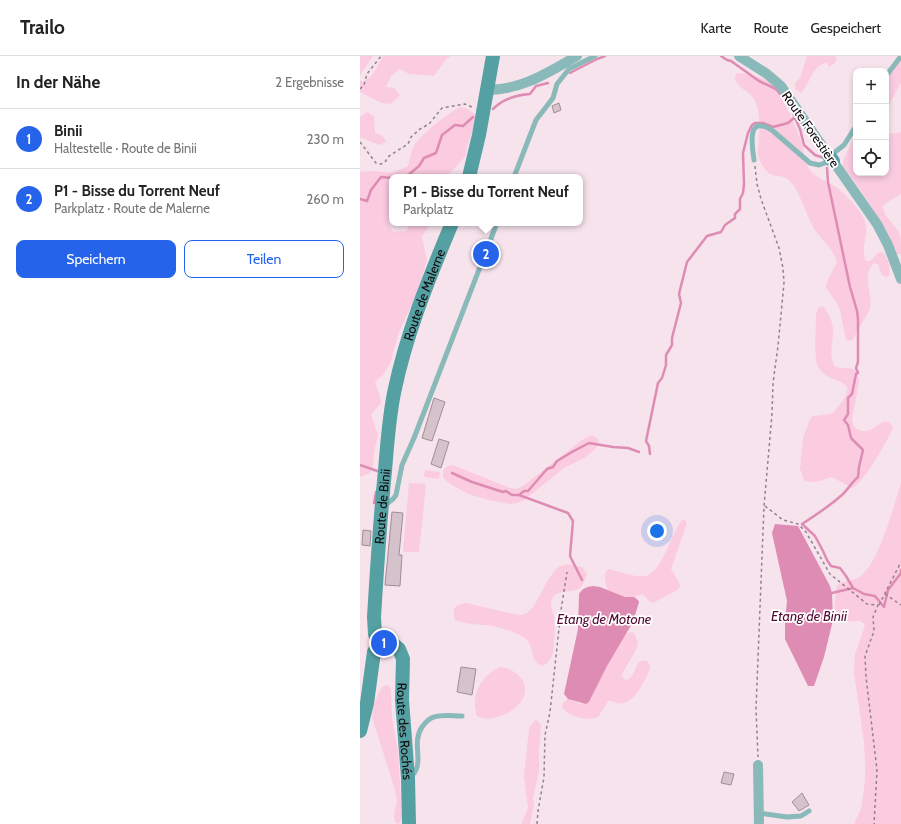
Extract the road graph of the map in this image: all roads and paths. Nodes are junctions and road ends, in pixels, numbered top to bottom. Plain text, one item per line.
1 (381, 56) edge
2 (493, 56) edge
3 (577, 56) edge
4 (596, 56) edge
5 (740, 56) edge
6 (901, 56) edge
7 (889, 72) edge
8 (360, 89) edge
9 (486, 90) junction
10 (484, 109) junction
11 (853, 131) edge
12 (360, 142) edge
13 (831, 158) junction
14 (754, 160) joint
15 (470, 174) edge
16 (515, 174) edge
17 (451, 226) edge
18 (496, 226) edge
19 (901, 279) edge
20 (400, 369) joint
21 (764, 506) junction
22 (381, 508) junction
23 (901, 562) edge
24 (567, 572) dead end
25 (885, 594) junction
26 (879, 605) junction
27 (901, 605) edge
28 (386, 644) junction
29 (462, 716) dead end
30 (360, 731) edge
31 (758, 765) joint
32 (408, 778) junction
33 (809, 811) dead end
34 (758, 813) junction
35 (409, 824) edge
36 (537, 824) edge
37 (759, 824) edge
38 (874, 824) edge

1 - 8 path
2 - 9 street
3 - 9 street
4 - 16 lane
5 - 13 street, Route Forestière
6 - 7 lane
9 - 10 street
10 - 12 path
10 - 15 street
11 - 13 lane
13 - 14 lane
13 - 19 street, Route Forestière
14 - 21 path
17 - 20 street, Route de Malerne
18 - 22 lane
20 - 22 street, Route de Binii
21 - 26 path
21 - 31 path
22 - 28 street, Route de Binii
23 - 25 path
24 - 36 path
25 - 26 path
25 - 27 path
26 - 38 path
28 - 30 street
28 - 32 street, Route des Rochés
29 - 32 lane
31 - 34 street
32 - 35 street, Route des Rochés
33 - 34 lane
34 - 37 street

